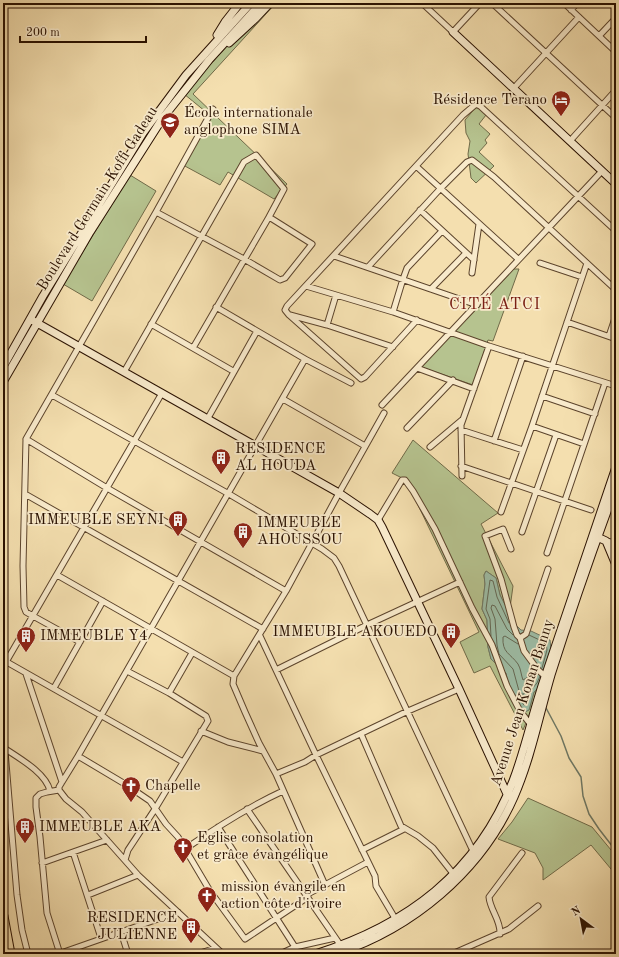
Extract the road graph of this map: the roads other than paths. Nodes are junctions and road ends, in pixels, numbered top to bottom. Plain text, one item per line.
1 (240, 3) edge
2 (251, 3) edge
3 (261, 3) edge
4 (270, 3) edge
5 (422, 3) edge
6 (480, 3) edge
7 (492, 3) edge
8 (564, 3) edge
9 (577, 3) edge
10 (571, 10) junction
11 (579, 17) junction
12 (616, 18) edge
13 (453, 32) junction
14 (599, 36) junction
15 (616, 52) edge
16 (546, 53) junction
17 (203, 55) junction
18 (209, 60) junction
19 (513, 89) junction
20 (616, 90) edge
21 (602, 106) junction
22 (213, 109) dead end
23 (616, 118) edge
24 (570, 141) junction
25 (416, 166) junction
26 (602, 170) junction
27 (616, 184) edge
28 (440, 189) junction
29 (578, 195) junction
30 (420, 210) junction
31 (156, 212) junction
32 (269, 217) junction
33 (479, 224) junction
34 (548, 227) junction
35 (442, 231) junction
36 (616, 231) edge
37 (202, 236) junction
38 (466, 253) junction
39 (334, 256) junction
40 (244, 259) junction
41 (474, 260) junction
42 (518, 260) junction
43 (540, 263) dead end
44 (587, 263) junction
45 (368, 267) junction
46 (472, 273) dead end
47 (582, 277) junction
48 (403, 279) junction
49 (306, 286) junction
50 (431, 289) junction
51 (616, 290) edge
52 (336, 295) junction
53 (477, 305) junction
54 (216, 307) junction
55 (393, 312) junction
56 (289, 315) junction
57 (616, 315) edge
58 (34, 320) junction
59 (417, 320) junction
60 (567, 322) junction
61 (151, 324) junction
62 (327, 326) junction
63 (256, 331) junction
64 (451, 332) junction
65 (609, 336) junction
66 (616, 338) edge
67 (80, 346) junction
68 (393, 346) junction
69 (489, 346) junction
70 (193, 348) junction
71 (523, 356) junction
72 (305, 359) junction
73 (4, 362) edge
74 (552, 365) junction
75 (417, 368) junction
76 (233, 371) junction
77 (124, 372) junction
78 (453, 380) junction
79 (3, 382) edge
80 (605, 383) junction
81 (351, 384) dead end
82 (616, 386) edge
83 (474, 389) junction
84 (162, 393) junction
85 (52, 395) junction
86 (542, 396) junction
87 (283, 399) junction
88 (382, 405) dead end
89 (384, 414) dead end
90 (595, 414) junction
91 (208, 418) junction
92 (462, 420) junction
93 (532, 426) junction
94 (407, 428) dead end
95 (461, 430) junction
96 (556, 434) junction
97 (26, 439) junction
98 (135, 441) junction
99 (494, 441) junction
100 (584, 444) junction
101 (255, 446) junction
102 (365, 446) junction
103 (430, 447) dead end
104 (523, 450) junction
105 (461, 466) junction
106 (616, 467) edge
107 (462, 476) dead end
108 (511, 482) junction
109 (616, 486) edge
110 (107, 488) junction
111 (536, 492) junction
112 (339, 493) junction
113 (24, 494) junction
114 (229, 494) junction
115 (565, 501) junction
116 (591, 510) dead end
117 (501, 512) dead end
118 (378, 520) junction
119 (84, 528) junction
120 (522, 532) dead end
121 (595, 536) junction
122 (202, 541) junction
123 (606, 541) junction
124 (312, 543) junction
125 (616, 543) edge
126 (511, 549) dead end
127 (547, 553) dead end
128 (616, 565) edge
129 (548, 569) dead end
130 (57, 575) junction
131 (178, 581) junction
132 (460, 582) junction
133 (286, 591) junction
134 (102, 601) junction
135 (418, 602) junction
136 (33, 616) junction
137 (367, 625) junction
138 (151, 629) junction
139 (263, 629) junction
140 (260, 636) junction
141 (520, 638) junction
142 (80, 642) junction
143 (192, 653) junction
144 (5, 661) edge
145 (276, 670) junction
146 (127, 671) junction
147 (26, 674) junction
148 (234, 676) junction
149 (545, 676) junction
150 (54, 688) junction
151 (459, 689) junction
152 (169, 693) junction
153 (541, 702) junction
154 (408, 711) junction
155 (101, 715) junction
156 (531, 724) junction
157 (3, 727) edge
158 (201, 732) junction
159 (360, 734) junction
160 (4, 748) junction
161 (263, 751) junction
162 (316, 755) junction
163 (78, 756) junction
164 (183, 762) junction
165 (276, 774) junction
166 (62, 782) junction
167 (59, 790) junction
168 (50, 791) junction
169 (283, 791) junction
170 (510, 796) junction
171 (155, 809) junction
172 (247, 809) junction
173 (218, 827) junction
174 (404, 829) junction
175 (107, 840) junction
176 (186, 849) junction
177 (362, 850) junction
178 (474, 851) junction
179 (73, 852) junction
180 (522, 852) dead end
181 (125, 860) junction
182 (368, 862) junction
183 (42, 863) junction
184 (138, 875) junction
185 (455, 876) junction
186 (325, 885) junction
187 (88, 895) junction
188 (307, 896) junction
189 (538, 906) dead end
190 (178, 912) junction
191 (3, 916) edge
192 (277, 919) junction
193 (397, 922) junction
194 (121, 932) junction
195 (500, 934) junction
196 (101, 938) junction
197 (335, 938) junction
198 (341, 946) junction
199 (216, 948) junction
200 (295, 948) junction
201 (10, 954) edge
202 (28, 954) edge
203 (59, 954) edge
204 (128, 954) edge
205 (197, 954) edge
206 (223, 954) edge
207 (280, 954) edge
208 (315, 954) edge
209 (335, 954) edge
210 (452, 954) edge

1 - 17 street
2 - 17 street, Boulevard Germain Koffi Gadeau
3 - 18 street, Boulevard Germain Koffi Gadeau
4 - 18 street
5 - 13 street
6 - 13 street
7 - 16 street
8 - 10 street
9 - 10 street
10 - 11 street
11 - 14 street
11 - 16 street
12 - 14 street
13 - 19 street
14 - 15 street
16 - 19 street
16 - 21 street
17 - 58 street, Boulevard Germain Koffi Gadeau
18 - 58 street, Boulevard Germain Koffi Gadeau
19 - 24 street
20 - 21 street
21 - 23 street
21 - 24 street
22 - 31 street
24 - 26 street
25 - 28 street
25 - 29 street
25 - 39 street
26 - 27 street
26 - 29 street
28 - 30 street
28 - 33 street
28 - 34 street
29 - 34 street
29 - 36 street
30 - 35 street
30 - 45 street
31 - 37 street
31 - 67 street
32 - 37 street
32 - 40 street
32 - 40 street
33 - 41 street
33 - 42 street
34 - 42 street
34 - 44 street
35 - 38 street
35 - 48 street
37 - 40 street
37 - 61 street
38 - 41 street
38 - 50 street
39 - 45 street
39 - 49 street
40 - 54 street
41 - 46 street
42 - 53 street
43 - 47 street
44 - 47 street
44 - 51 street
45 - 48 street
47 - 60 street
48 - 50 street
48 - 55 street
49 - 52 street
49 - 56 street
50 - 53 street
52 - 55 street
52 - 62 street
53 - 64 street
54 - 63 street
54 - 70 street
55 - 59 street
56 - 62 street
56 - 68 street
57 - 65 street
58 - 67 street
58 - 73 street, Boulevard Germain Koffi Gadeau
58 - 79 street, Boulevard Germain Koffi Gadeau
59 - 64 street
59 - 68 street
60 - 65 street
60 - 74 street
61 - 70 street
61 - 77 street
62 - 68 street
63 - 72 street
63 - 76 street
64 - 69 street
64 - 75 street
65 - 66 street
67 - 77 street
67 - 85 street
69 - 71 street
69 - 83 street
70 - 76 street
71 - 74 street
71 - 99 street
72 - 81 street
72 - 87 street
74 - 80 street
74 - 86 street
75 - 78 street
75 - 88 street
76 - 91 street
77 - 84 street
78 - 83 street
78 - 94 street
80 - 82 street
80 - 90 street
83 - 92 street
84 - 91 street
84 - 98 street
85 - 97 street
85 - 98 street
86 - 90 street
86 - 93 street
87 - 101 street
87 - 102 street
89 - 102 street
90 - 100 street
91 - 101 street
92 - 95 street
92 - 103 street
93 - 96 street
93 - 104 street
95 - 99 street
95 - 105 street
96 - 100 street
96 - 111 street
97 - 110 street
97 - 113 street
98 - 110 street
98 - 114 street
99 - 104 street
100 - 115 street
101 - 112 street
101 - 114 street
102 - 112 street
104 - 108 street
105 - 107 street
105 - 108 street
106 - 121 street
108 - 111 street
108 - 117 street
109 - 121 street
110 - 119 street
110 - 122 street
111 - 115 street
111 - 120 street
112 - 118 street
112 - 124 street
113 - 119 street
113 - 136 street
114 - 122 street
114 - 124 street
115 - 116 street
115 - 127 street
118 - 132 street
118 - 135 street
119 - 130 street
119 - 131 street
121 - 123 street
121 - 149 street, Avenue Jean Konan Banny
121 - 153 street, Avenue Jean Konan Banny
122 - 131 street
122 - 133 street
123 - 125 street
123 - 128 street
124 - 133 street
124 - 137 street
126 - 141 street
129 - 141 street
130 - 134 street
130 - 136 street
131 - 138 street
131 - 139 street
132 - 135 street
132 - 156 street
133 - 139 street
134 - 138 street
134 - 142 street
135 - 137 street
135 - 151 street
136 - 142 street
136 - 144 street
137 - 145 street
137 - 154 street
138 - 143 street
138 - 146 street
139 - 140 street
140 - 145 street
140 - 148 street
141 - 149 street
142 - 150 street
143 - 148 street
143 - 152 street
144 - 147 street
145 - 162 street
146 - 152 street
146 - 155 street
147 - 150 street
147 - 166 street
148 - 161 street
149 - 153 street, Avenue Jean Konan Banny
150 - 155 street
151 - 154 street
151 - 170 street
152 - 158 street
153 - 156 street, Avenue Jean Konan Banny
153 - 170 street, Avenue Jean Konan Banny
154 - 159 street
154 - 178 street
155 - 163 street
155 - 164 street
156 - 170 street, Avenue Jean Konan Banny
157 - 160 street
158 - 161 street
158 - 164 street
159 - 162 street
159 - 174 street
160 - 168 street
160 - 202 street
161 - 165 street
162 - 165 street
162 - 177 street
163 - 166 street
163 - 171 street
164 - 171 street
165 - 169 street
166 - 167 street
167 - 168 street
167 - 175 street
168 - 183 street
169 - 172 street
169 - 186 street
170 - 178 street, Avenue Jean Konan Banny
170 - 185 street, Avenue Jean Konan Banny
171 - 176 street
171 - 181 street
172 - 173 street
172 - 188 street
173 - 176 street
173 - 192 street
174 - 177 street
174 - 185 street
175 - 179 street
175 - 181 street
176 - 192 street
177 - 182 street
178 - 185 street, Avenue Jean Konan Banny
179 - 183 street
179 - 187 street
180 - 195 street
181 - 184 street
182 - 186 street
182 - 193 street
183 - 203 street
184 - 187 street
184 - 190 street
185 - 193 street, Avenue Jean Konan Banny
186 - 188 street
187 - 196 street
188 - 192 street
188 - 197 street
189 - 195 street
190 - 194 street
190 - 199 street
191 - 201 highway
192 - 200 street
193 - 198 street, Avenue Jean Konan Banny
193 - 209 street, Avenue Jean Konan Banny
194 - 196 street
194 - 204 street
195 - 210 street
196 - 203 street
197 - 198 street
197 - 200 street
198 - 208 street, Avenue Jean Konan Banny
199 - 205 street
199 - 206 street
200 - 207 street

